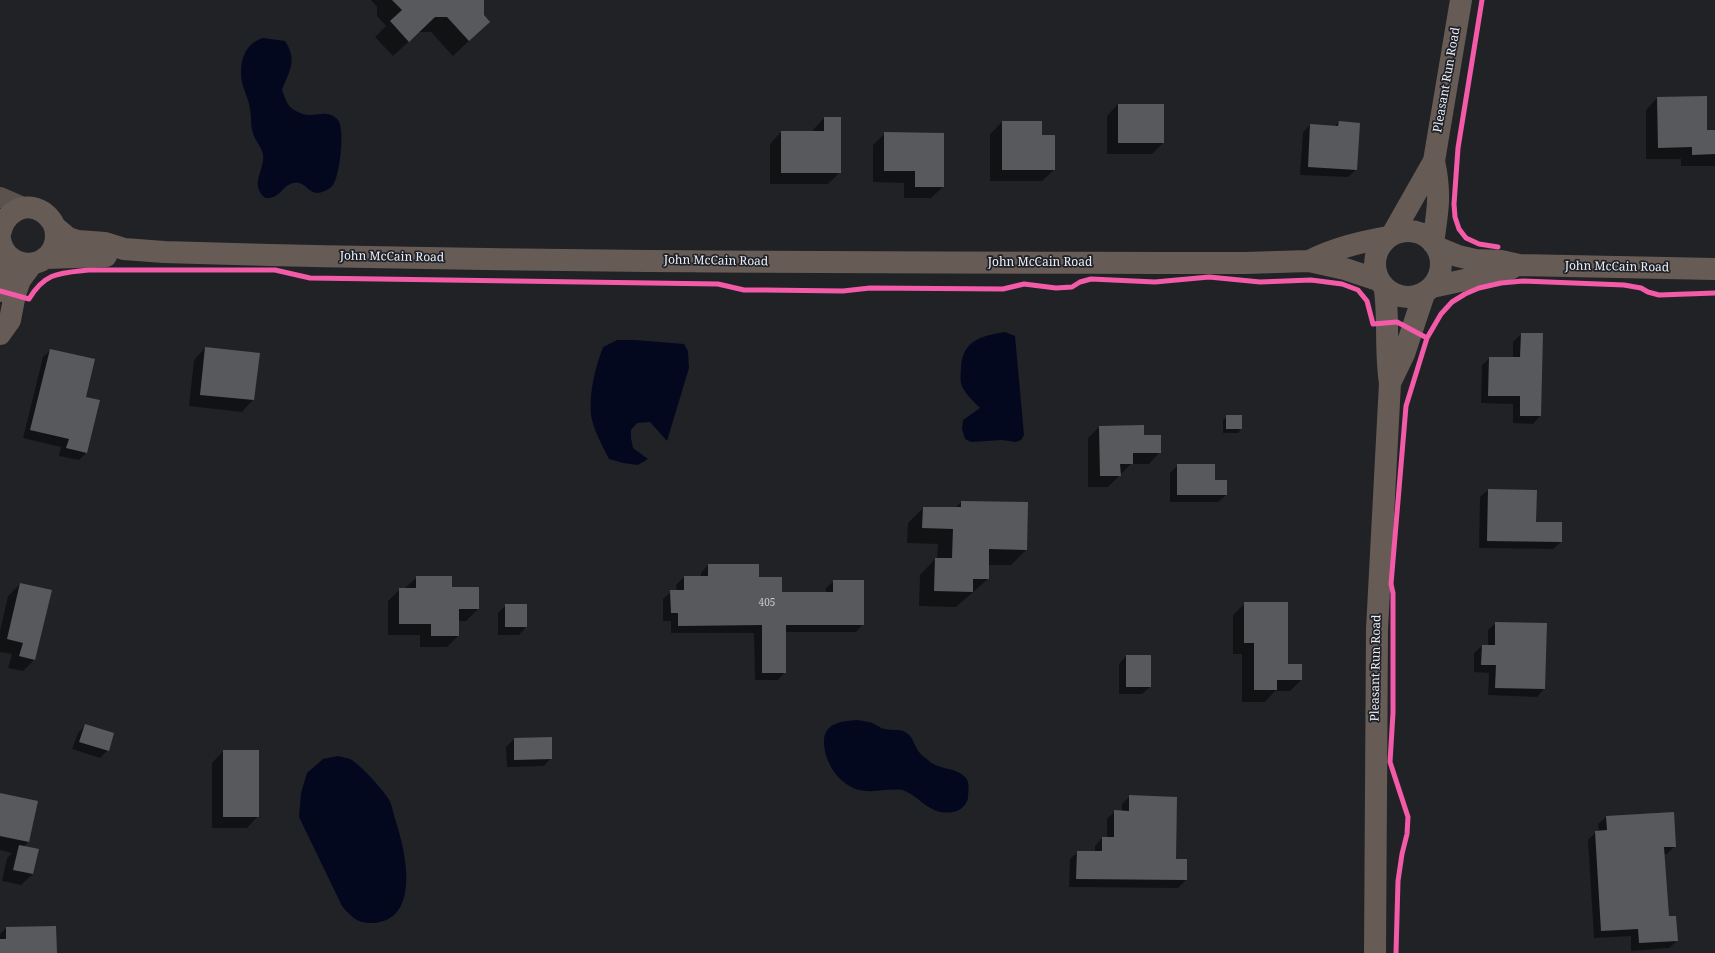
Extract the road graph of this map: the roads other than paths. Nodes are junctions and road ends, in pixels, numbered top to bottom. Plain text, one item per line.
1 (1461, 0) edge
2 (1434, 161) junction
3 (0, 197) edge
4 (1409, 204) junction
5 (23, 208) junction
6 (55, 227) junction
7 (1, 235) edge
8 (1390, 236) junction
9 (1358, 242) junction
10 (1435, 245) junction
11 (124, 249) junction
12 (39, 261) junction
13 (1309, 261) junction
14 (1519, 265) junction
15 (1715, 269) edge
16 (1457, 282) junction
17 (1382, 285) junction
18 (0, 291) edge
19 (1428, 291) junction
20 (1415, 321) junction
21 (0, 334) edge
22 (1390, 384) junction
23 (1375, 953) edge

1 - 2 main road, Pleasant Run Road
2 - 4 main road, Pleasant Run Road
2 - 10 main road, Pleasant Run Road
3 - 5 street
4 - 8 main road, Pleasant Run Road
4 - 9 main road
5 - 6 main road
5 - 7 main road
6 - 11 main road, John McCain Road
6 - 12 main road
7 - 12 main road
7 - 18 main road
8 - 9 main road, John McCain Road
8 - 10 main road
8 - 17 main road
9 - 13 main road, John McCain Road
10 - 14 main road, John McCain Road
10 - 19 main road
11 - 12 main road, John McCain Road
11 - 13 main road, John McCain Road
12 - 21 main road
13 - 17 main road, John McCain Road
14 - 15 main road, John McCain Road
14 - 16 main road, John McCain Road
16 - 19 main road, John McCain Road
16 - 20 main road
17 - 19 main road
17 - 22 main road, Pleasant Run Road
19 - 20 main road, Pleasant Run Road
20 - 22 main road, Pleasant Run Road
22 - 23 main road, Pleasant Run Road

